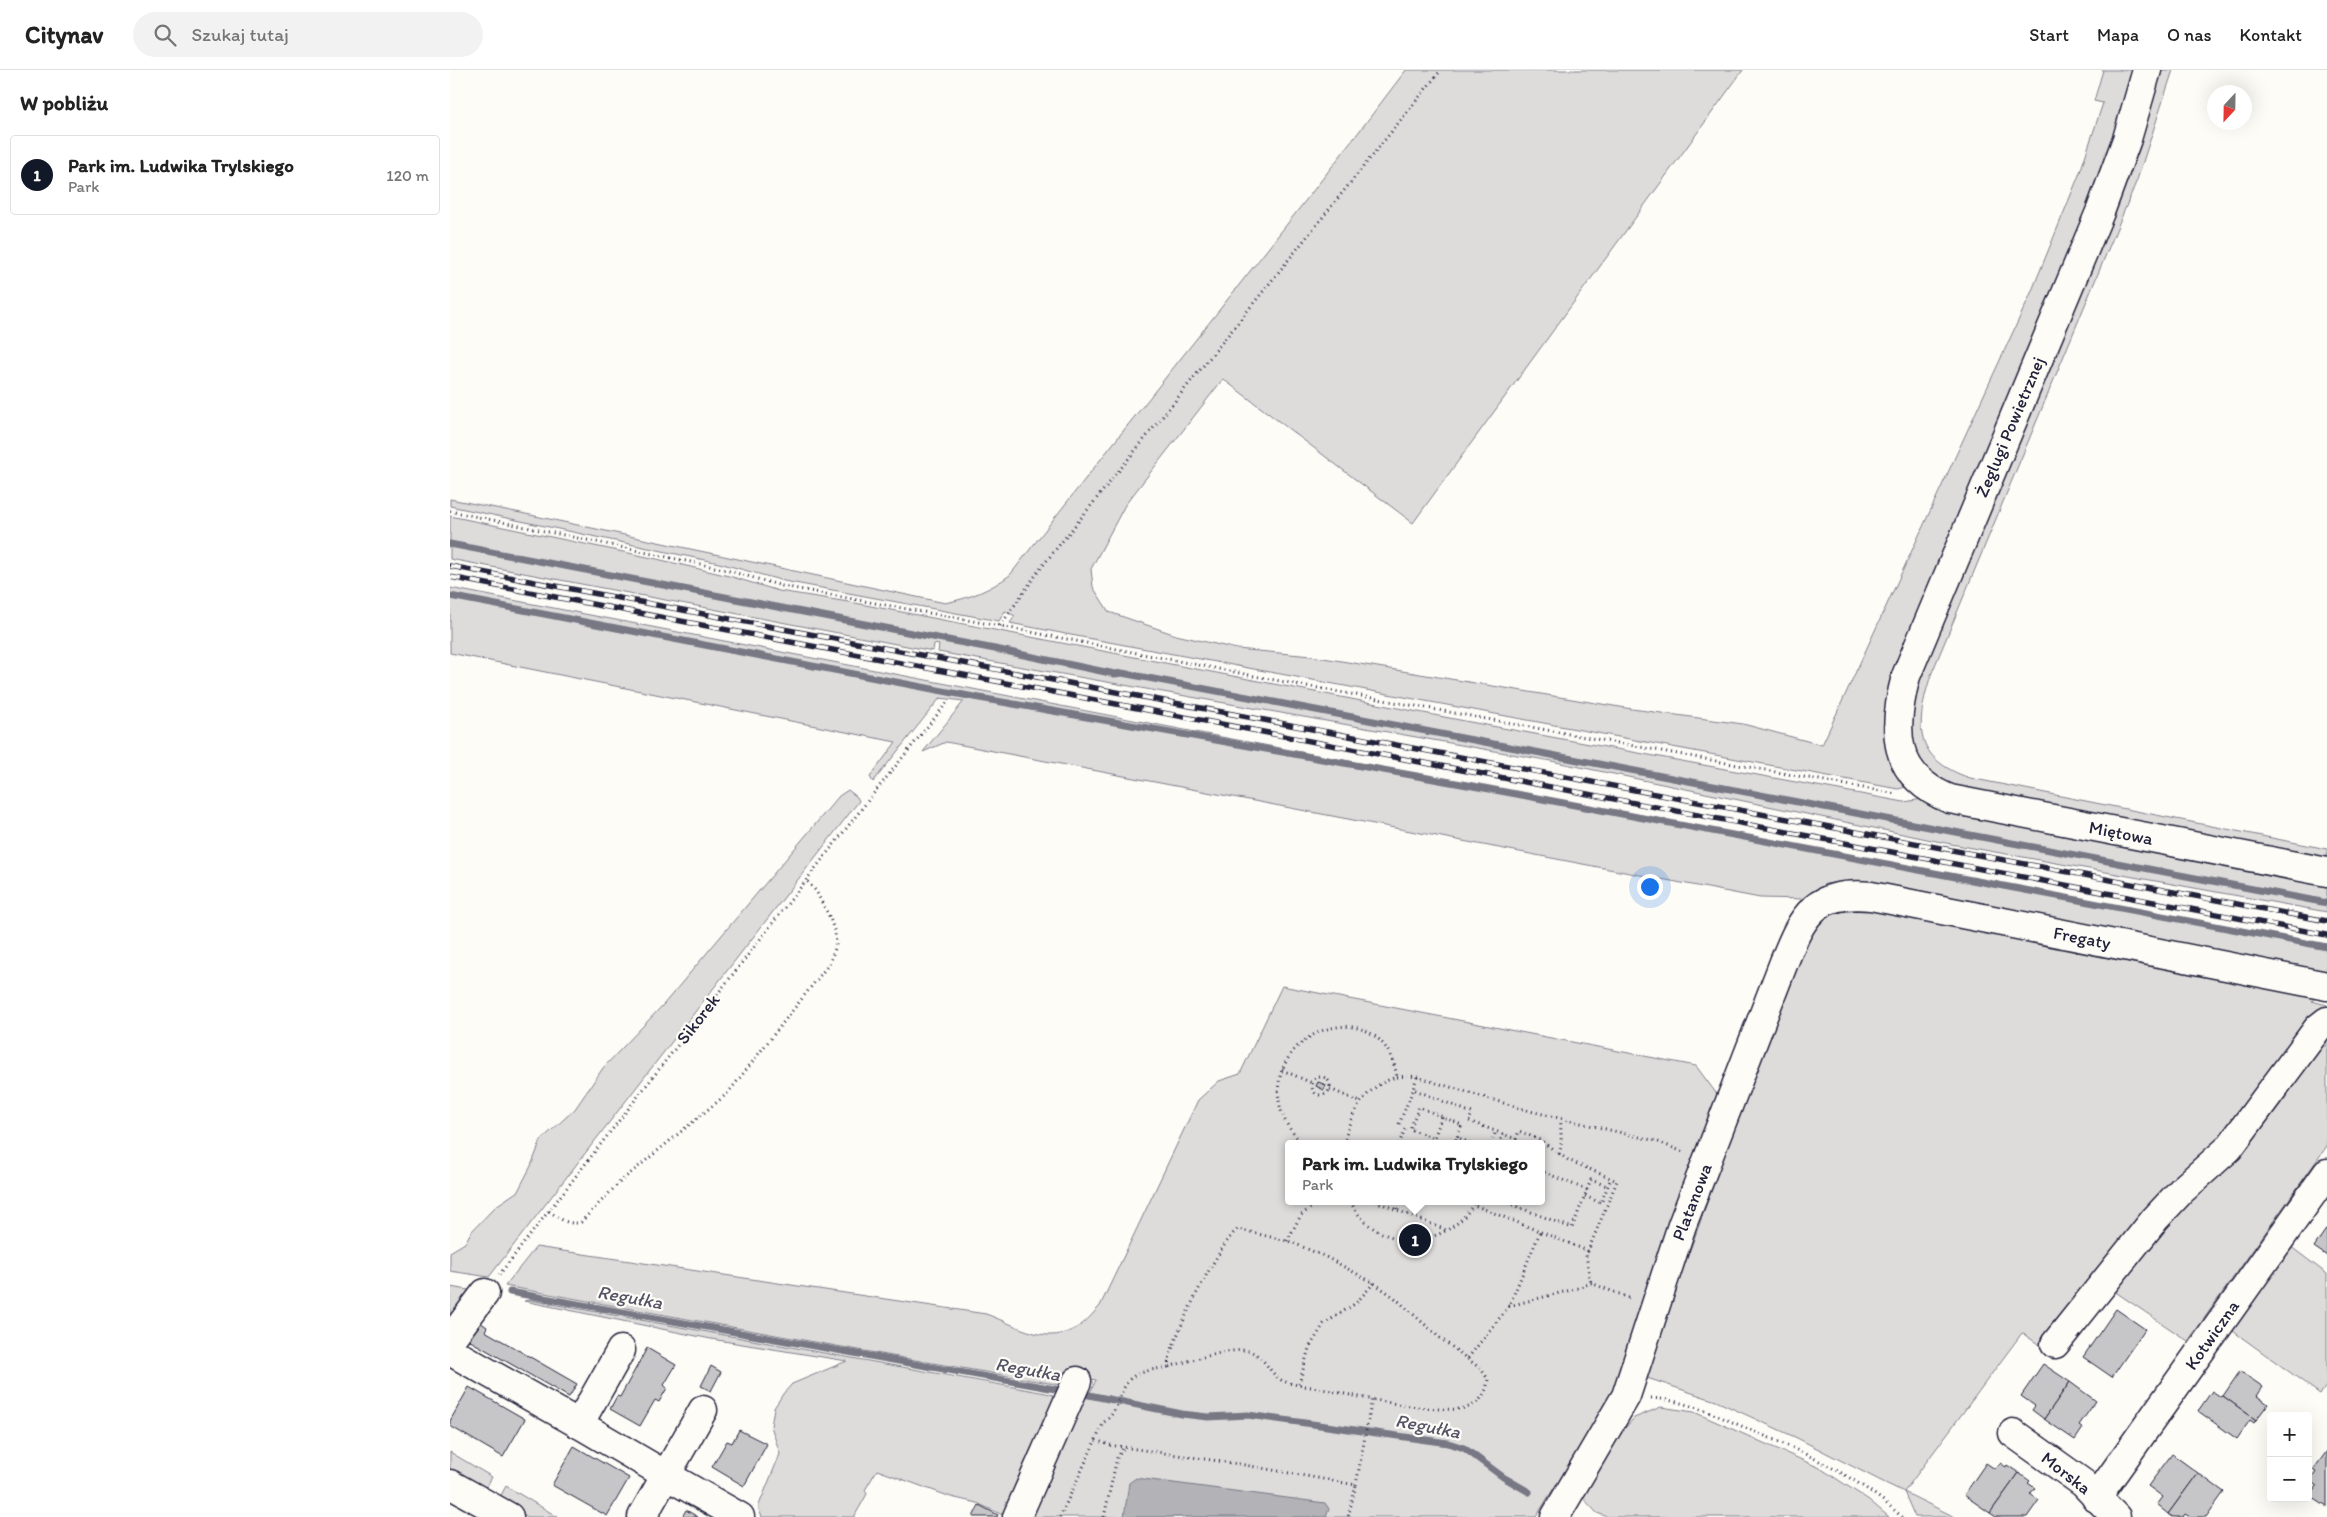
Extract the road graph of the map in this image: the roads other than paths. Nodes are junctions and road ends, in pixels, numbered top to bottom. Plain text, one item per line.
1 (2147, 70) edge
2 (1923, 784) joint
3 (2327, 872) edge
4 (1837, 897) joint
5 (2327, 986) edge
6 (2327, 1021) edge
7 (2327, 1173) edge
8 (485, 1293) road end
9 (450, 1340) edge
10 (2056, 1344) dead end
11 (621, 1350) dead end
12 (450, 1351) edge
13 (1072, 1392) dead end
14 (703, 1410) dead end
15 (579, 1424) junction
16 (2013, 1433) dead end
17 (666, 1475) junction
18 (450, 1484) edge
19 (2096, 1498) junction
20 (508, 1517) edge
21 (642, 1517) edge
22 (740, 1517) edge
23 (1017, 1517) edge
24 (1555, 1517) edge
25 (2116, 1517) edge

1 - 2 street, Żeglugi Powietrznej
2 - 3 street, Miętowa
4 - 5 street, Fregaty
4 - 24 street, Platanowa
6 - 10 street
7 - 19 street, Kotwiczna
8 - 9 street
11 - 15 street
12 - 15 street
13 - 23 street
14 - 17 street
15 - 17 street
16 - 19 street, Morska
17 - 21 street
17 - 22 street
18 - 20 street
19 - 25 street, Morska

